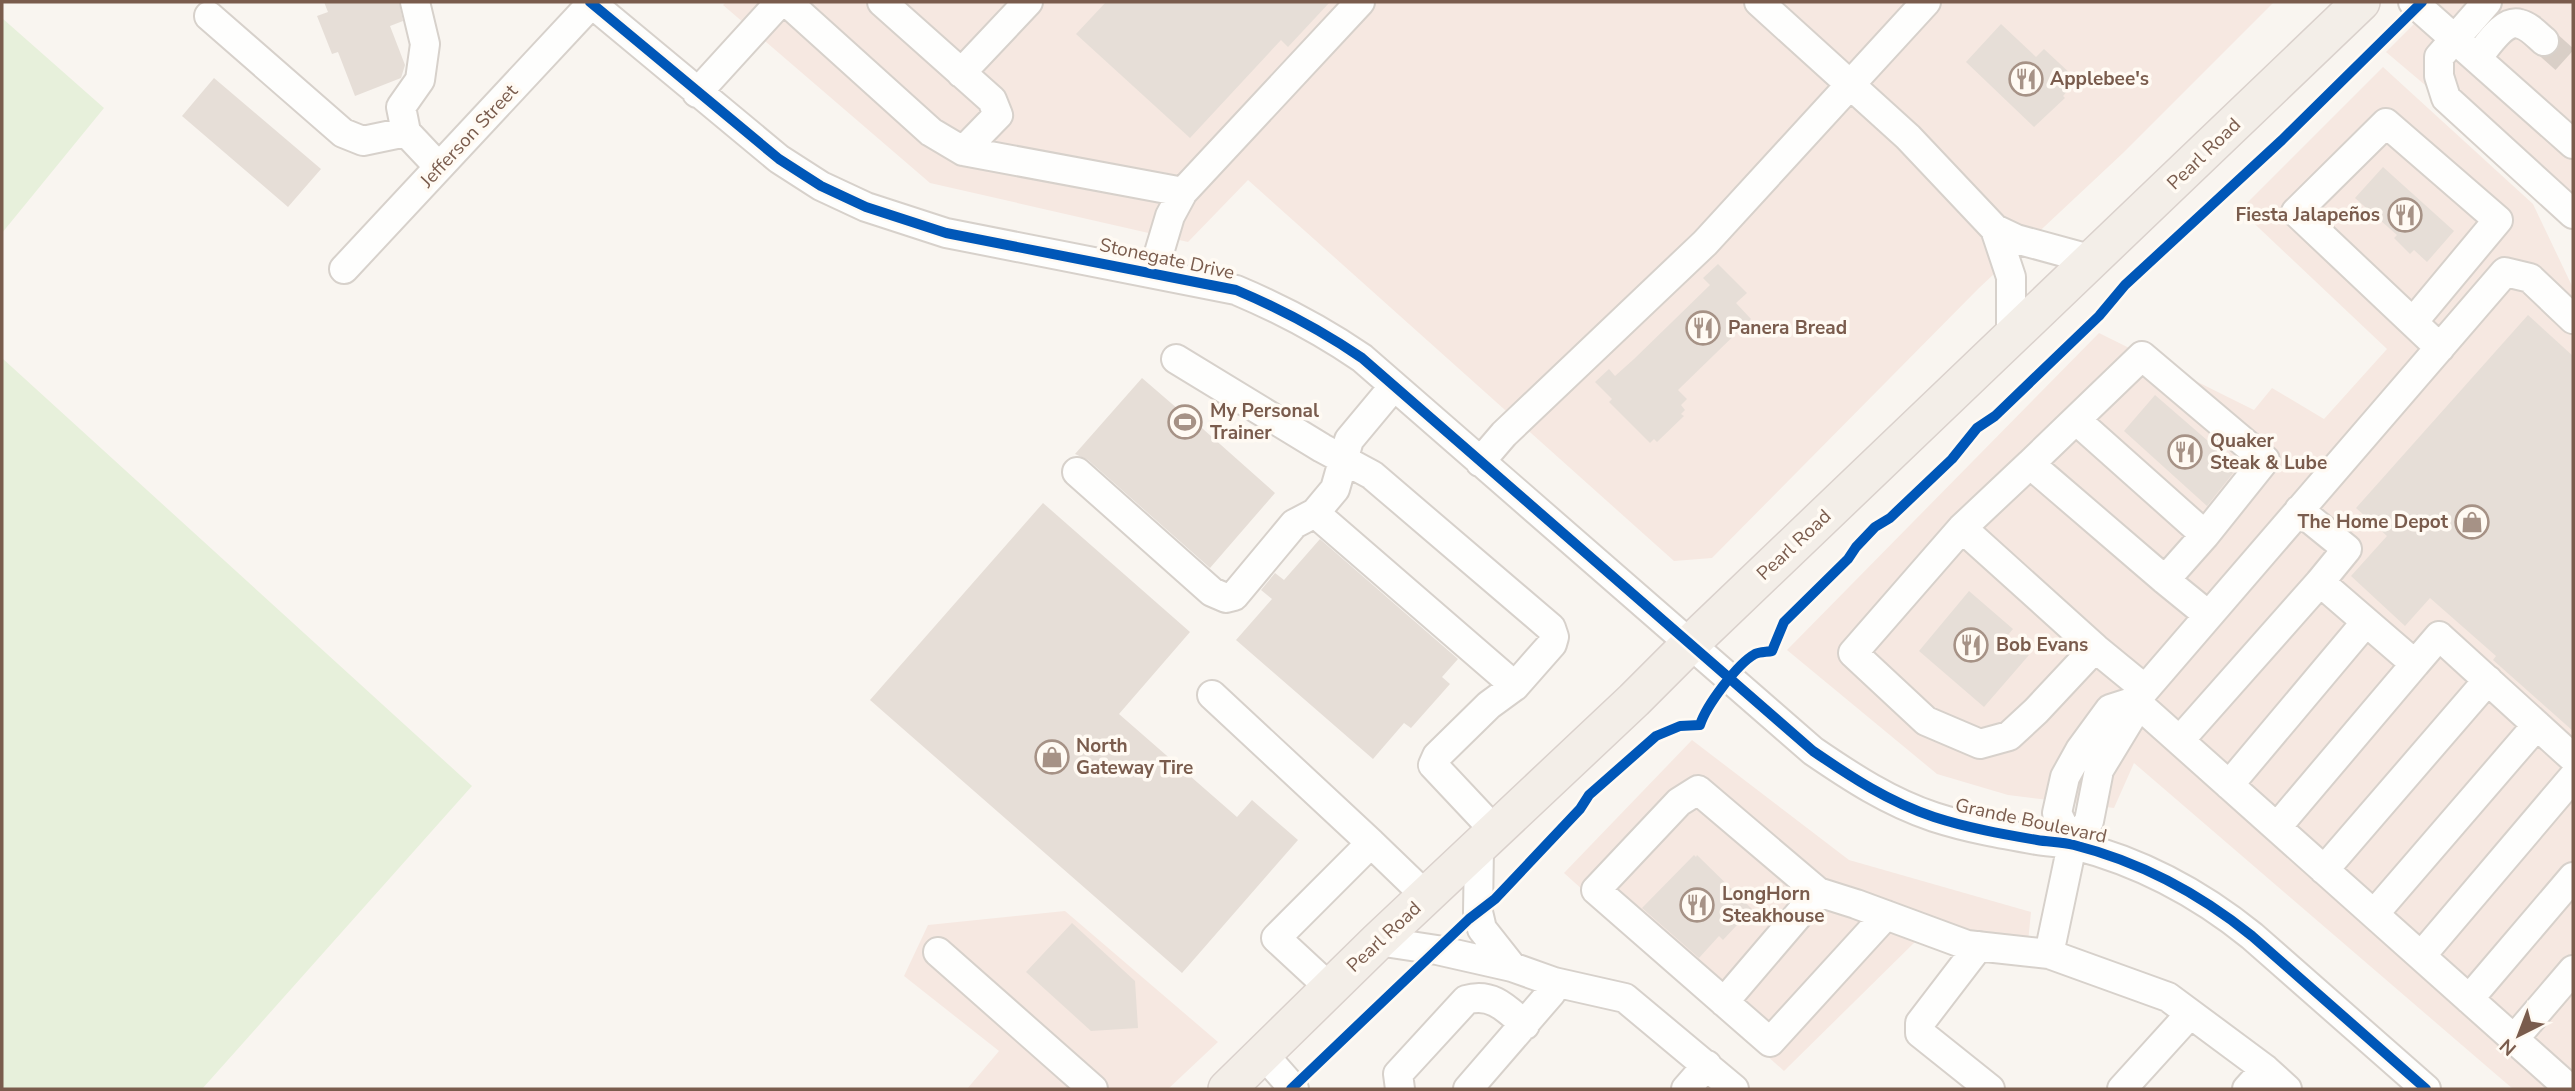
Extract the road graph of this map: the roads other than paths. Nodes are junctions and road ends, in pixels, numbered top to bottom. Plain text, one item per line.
1 (415, 2) edge
2 (591, 2) edge
3 (780, 2) edge
4 (787, 2) edge
5 (882, 2) edge
6 (1028, 2) edge
7 (1360, 2) edge
8 (1759, 2) edge
9 (1926, 2) edge
10 (2361, 2) edge
11 (2413, 2) edge
12 (2487, 2) edge
13 (209, 16) dead end
14 (2454, 39) junction
15 (2544, 41) tunnel mouth
16 (2477, 58) junction
17 (961, 73) junction
18 (1850, 86) junction
19 (697, 93) junction
20 (406, 132) junction
21 (2573, 144) edge
22 (963, 150) junction
23 (439, 167) junction
24 (1183, 192) junction
25 (2573, 214) edge
26 (1995, 229) junction
27 (2093, 260) junction
28 (344, 269) dead end
29 (1153, 273) junction
30 (2573, 319) edge
31 (2413, 322) junction
32 (2011, 338) junction
33 (2440, 348) junction
34 (1176, 359) dead end
35 (1394, 386) junction
36 (2076, 420) junction
37 (1344, 460) junction
38 (1480, 463) junction
39 (2030, 464) junction
40 (1077, 472) dead end
41 (2299, 510) junction
42 (1315, 513) junction
43 (1962, 528) junction
44 (2205, 535) junction
45 (2165, 580) junction
46 (2320, 582) junction
47 (2208, 615) junction
48 (2366, 622) junction
49 (1690, 644) junction
50 (2095, 648) junction
51 (2415, 664) junction
52 (2487, 680) junction
53 (1516, 686) junction
54 (1212, 695) dead end
55 (2140, 695) junction
56 (2537, 725) junction
57 (2180, 740) junction
58 (2573, 758) edge
59 (2573, 777) edge
60 (2229, 785) junction
61 (2277, 827) junction
62 (1488, 839) junction
63 (1371, 843) junction
64 (2072, 845) junction
65 (2324, 870) junction
66 (2573, 877) edge
67 (1818, 892) junction
68 (1426, 896) junction
69 (2374, 914) junction
70 (1886, 915) junction
71 (1378, 941) junction
72 (1979, 946) junction
73 (939, 952) dead end
74 (2049, 954) junction
75 (2421, 956) junction
76 (1512, 967) junction
77 (2573, 970) edge
78 (1554, 982) junction
79 (1330, 988) junction
80 (2469, 999) junction
81 (1724, 1002) junction
82 (2190, 1014) junction
83 (1525, 1025) junction
84 (2514, 1039) junction
85 (1264, 1055) junction
86 (1707, 1065) junction
87 (2265, 1069) junction
88 (2569, 1082) edge
89 (1093, 1089) edge
90 (1227, 1089) edge
91 (1294, 1089) edge
92 (1400, 1089) edge
93 (1468, 1089) edge
94 (1686, 1089) edge
95 (1734, 1089) edge
96 (1990, 1089) edge
97 (2122, 1089) edge
98 (2247, 1089) edge
99 (2287, 1089) edge
100 (2426, 1089) edge

1 - 20 street
2 - 19 street, Stonegate Drive
2 - 23 street, Jefferson Street
3 - 19 street
4 - 22 street
5 - 17 street
6 - 17 street
7 - 24 street
8 - 18 street
9 - 18 street
10 - 27 main road, Pearl Road
11 - 14 street
12 - 14 street
13 - 20 street
14 - 16 street
14 - 25 street
15 - 16 street
16 - 21 street
17 - 22 street
18 - 26 street
18 - 38 street
19 - 29 street, Stonegate Drive
20 - 23 street
22 - 24 street
23 - 28 street, Jefferson Street
24 - 29 street
26 - 27 street
26 - 32 street
27 - 32 main road, Pearl Road
29 - 35 street, Stonegate Drive
30 - 33 street
31 - 31 street
31 - 33 street
32 - 49 main road, Pearl Road
33 - 41 street
34 - 37 street
35 - 37 street
35 - 38 street, Stonegate Drive
36 - 39 street
36 - 44 street
36 - 44 street
37 - 42 street
37 - 53 street
38 - 49 street, Stonegate Drive
39 - 43 street
39 - 45 street
40 - 42 street
41 - 46 street
41 - 47 street
42 - 53 street
43 - 50 street
43 - 50 street
44 - 45 street
45 - 47 street
46 - 48 street
46 - 57 street
47 - 55 street
48 - 51 street
48 - 60 street
49 - 62 main road, Pearl Road
49 - 64 street, Grande Boulevard
50 - 55 street
51 - 52 street
51 - 61 street
52 - 56 street
52 - 65 street
53 - 62 street
54 - 63 street
55 - 57 street
55 - 64 street
56 - 58 street
56 - 69 street
57 - 60 street
59 - 75 street
60 - 61 street
61 - 65 street
62 - 68 main road, Pearl Road
62 - 76 street
63 - 68 street
63 - 79 street
64 - 74 street
64 - 100 street, Grande Boulevard
65 - 69 street
66 - 80 street
67 - 70 street
67 - 81 street
67 - 81 street
68 - 71 main road, Pearl Road
69 - 75 street
70 - 72 street
70 - 81 street
71 - 76 street
71 - 79 main road, Pearl Road
72 - 74 street
72 - 96 street
73 - 89 street
74 - 82 street
75 - 80 street
76 - 78 street
77 - 84 street
78 - 83 street
78 - 86 street
79 - 85 main road, Pearl Road
80 - 84 street
82 - 87 street
82 - 97 street
83 - 92 street
83 - 93 street
84 - 88 street
85 - 90 main road, Pearl Road
85 - 91 street
86 - 94 street
86 - 95 street
87 - 98 street
87 - 99 street

